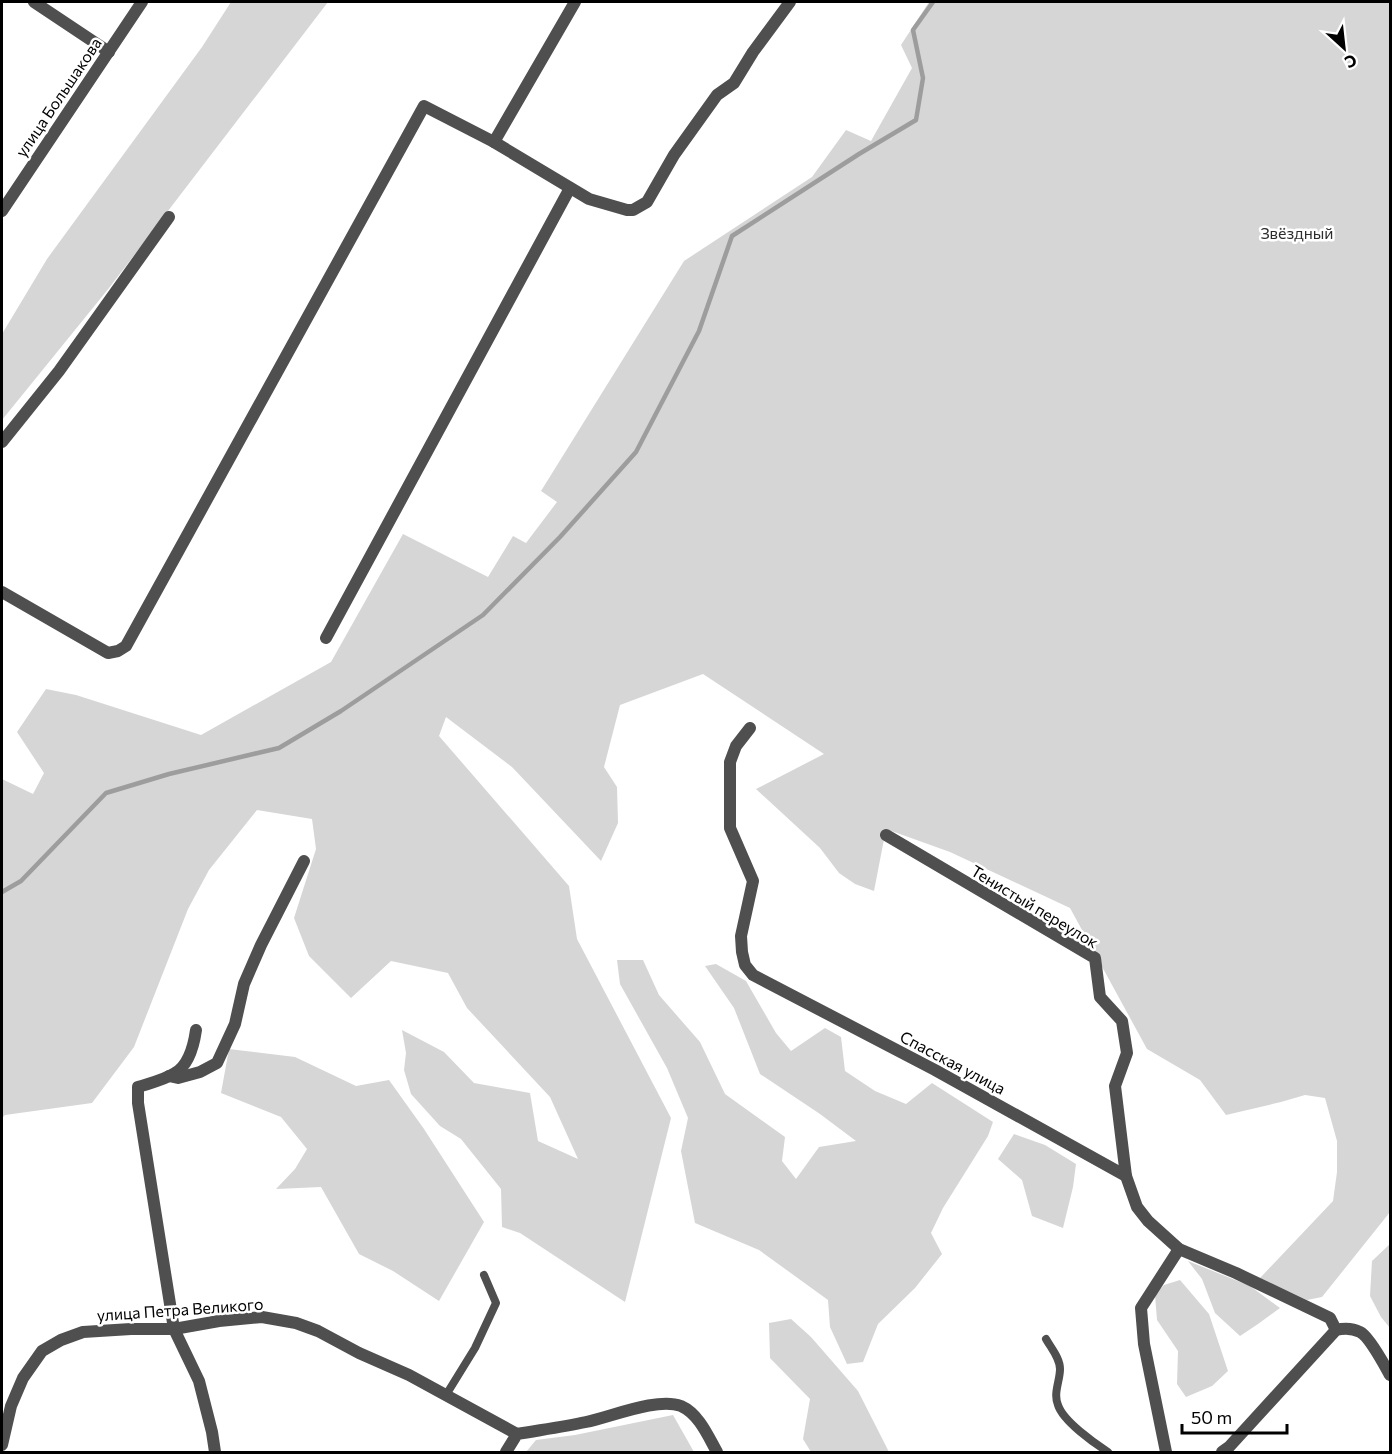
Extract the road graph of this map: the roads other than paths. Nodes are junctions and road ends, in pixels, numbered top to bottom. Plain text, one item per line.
1 (34, 2) edge
2 (142, 2) edge
3 (575, 2) edge
4 (790, 2) edge
5 (109, 52) junction
6 (494, 142) junction
7 (570, 188) junction
8 (2, 211) edge
9 (169, 217) dead end
10 (2, 441) edge
11 (2, 592) edge
12 (326, 638) dead end
13 (750, 728) dead end
14 (886, 835) dead end
15 (304, 861) dead end
16 (196, 1030) dead end
17 (168, 1076) junction
18 (1126, 1176) junction
19 (1179, 1250) junction
20 (483, 1275) dead end
21 (174, 1329) junction
22 (1336, 1330) junction
23 (1046, 1340) dead end
24 (1390, 1375) edge
25 (446, 1395) junction
26 (5, 1421) edge
27 (517, 1434) junction
28 (2, 1445) edge
29 (4, 1452) edge
30 (215, 1452) edge
31 (506, 1452) edge
32 (717, 1452) edge
33 (1108, 1452) edge
34 (1166, 1452) edge
35 (1222, 1452) edge

1 - 5 street
2 - 5 street, улица Большакова
3 - 6 street
4 - 7 street
5 - 8 street, улица Большакова
6 - 7 street
6 - 11 street
7 - 12 street
9 - 10 street
13 - 18 street, Спасская улица
14 - 18 street, Тенистый переулок
15 - 17 street
16 - 17 street
17 - 21 street
18 - 19 street
19 - 22 street
19 - 34 street
20 - 25 lane
21 - 25 street, улица Петра Великого
21 - 26 street, улица Петра Великого
21 - 30 street
22 - 24 street
22 - 35 street
23 - 33 lane
25 - 27 street, улица Петра Великого
26 - 28 street, улица Петра Великого
27 - 31 street
27 - 32 street
28 - 29 street, улица Петра Великого

